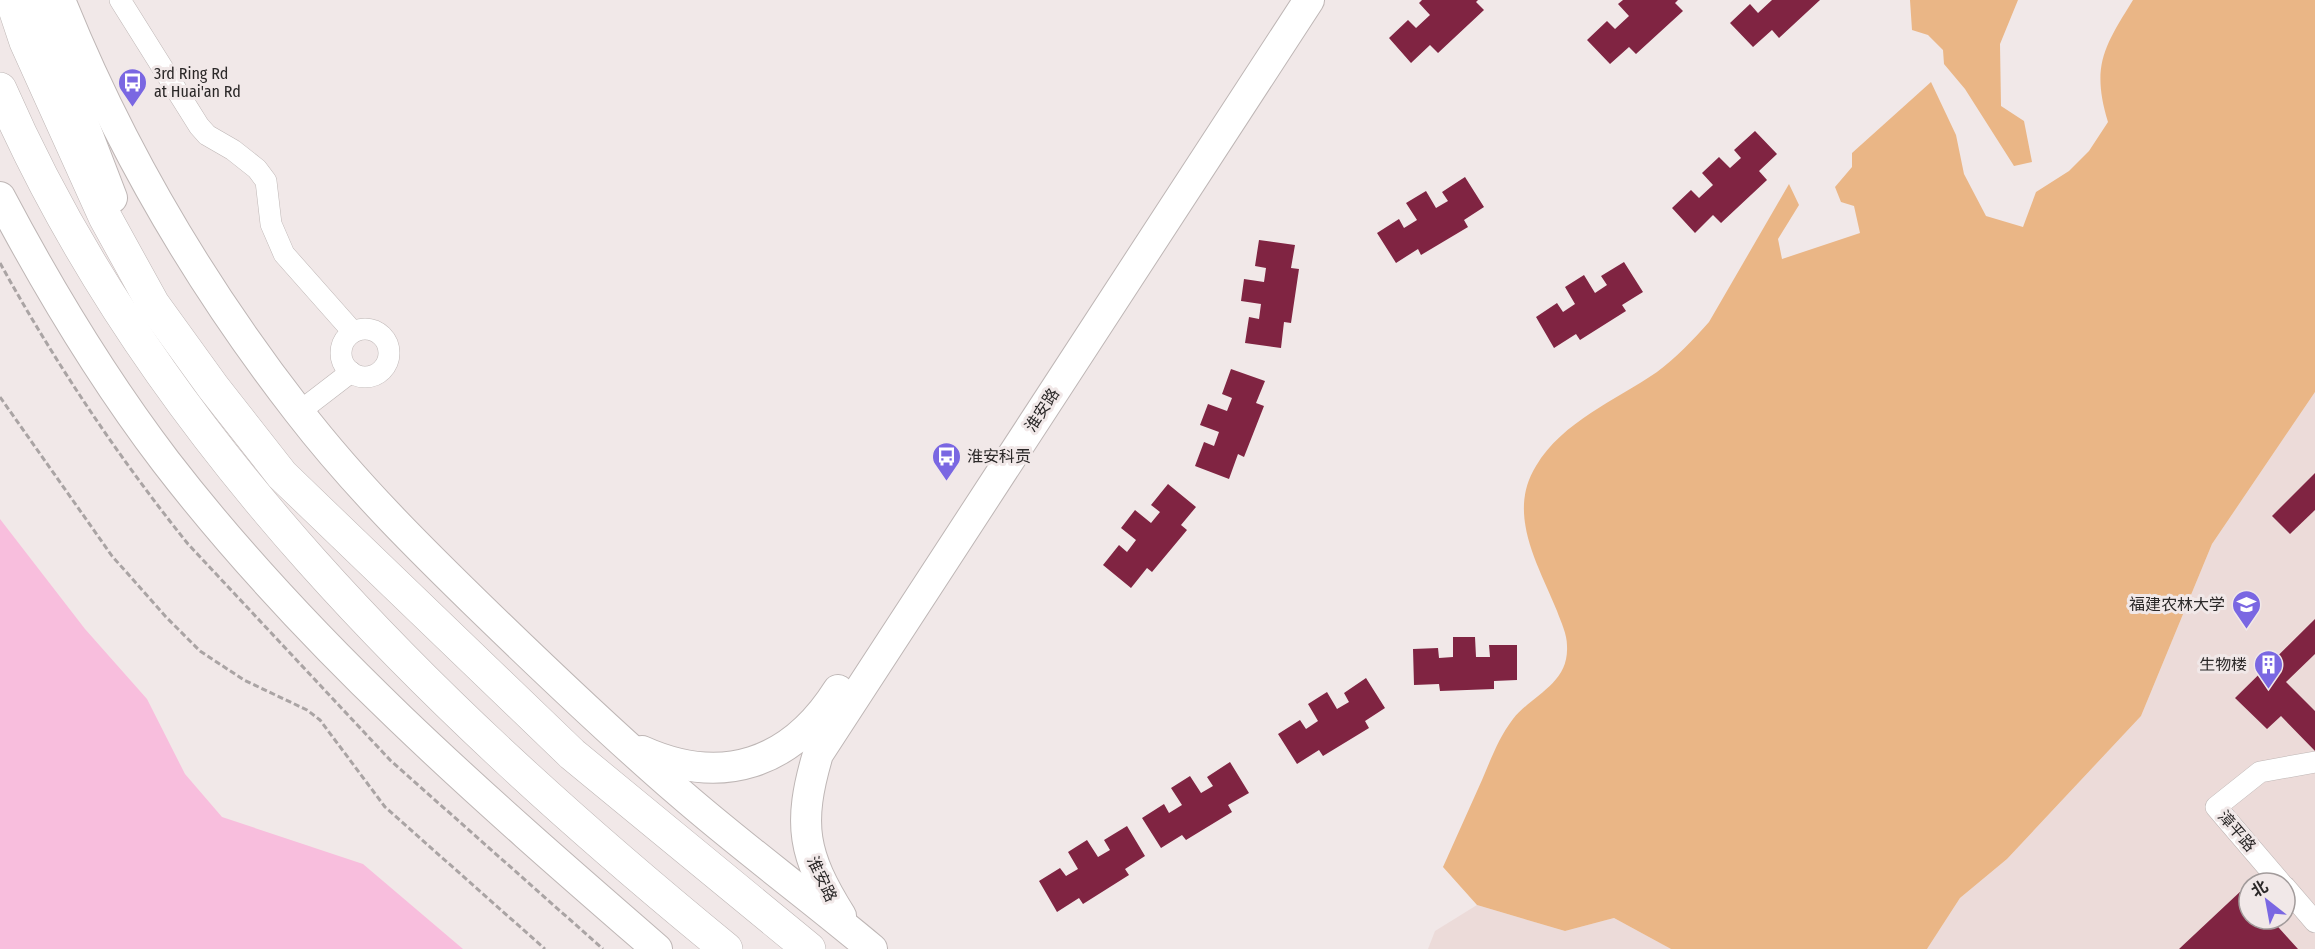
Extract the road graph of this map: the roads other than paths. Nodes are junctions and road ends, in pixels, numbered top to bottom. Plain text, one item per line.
1 (12, 0) edge
2 (36, 0) edge
3 (60, 0) edge
4 (120, 0) edge
5 (1285, 0) edge
6 (1309, 0) edge
7 (0, 89) edge
8 (0, 118) edge
9 (0, 197) edge
10 (60, 214) junction
11 (153, 304) junction
12 (353, 332) junction
13 (351, 372) junction
14 (299, 412) junction
15 (625, 743) junction
16 (2315, 762) edge
17 (2271, 871) edge
18 (2297, 901) edge
19 (2315, 922) edge
20 (849, 929) junction
21 (657, 949) edge
22 (726, 949) edge
23 (809, 949) edge
24 (872, 949) edge

1 - 11 highway
2 - 11 main road
3 - 14 main road
4 - 12 street
5 - 15 main road, 淮安路
6 - 20 main road, 淮安路
7 - 10 highway
8 - 10 highway
9 - 21 main road
10 - 22 highway
11 - 23 highway
12 - 13 street
12 - 13 street
13 - 14 street
14 - 15 main road
15 - 20 main road
16 - 17 street, 漳平路
18 - 19 street
20 - 24 main road

